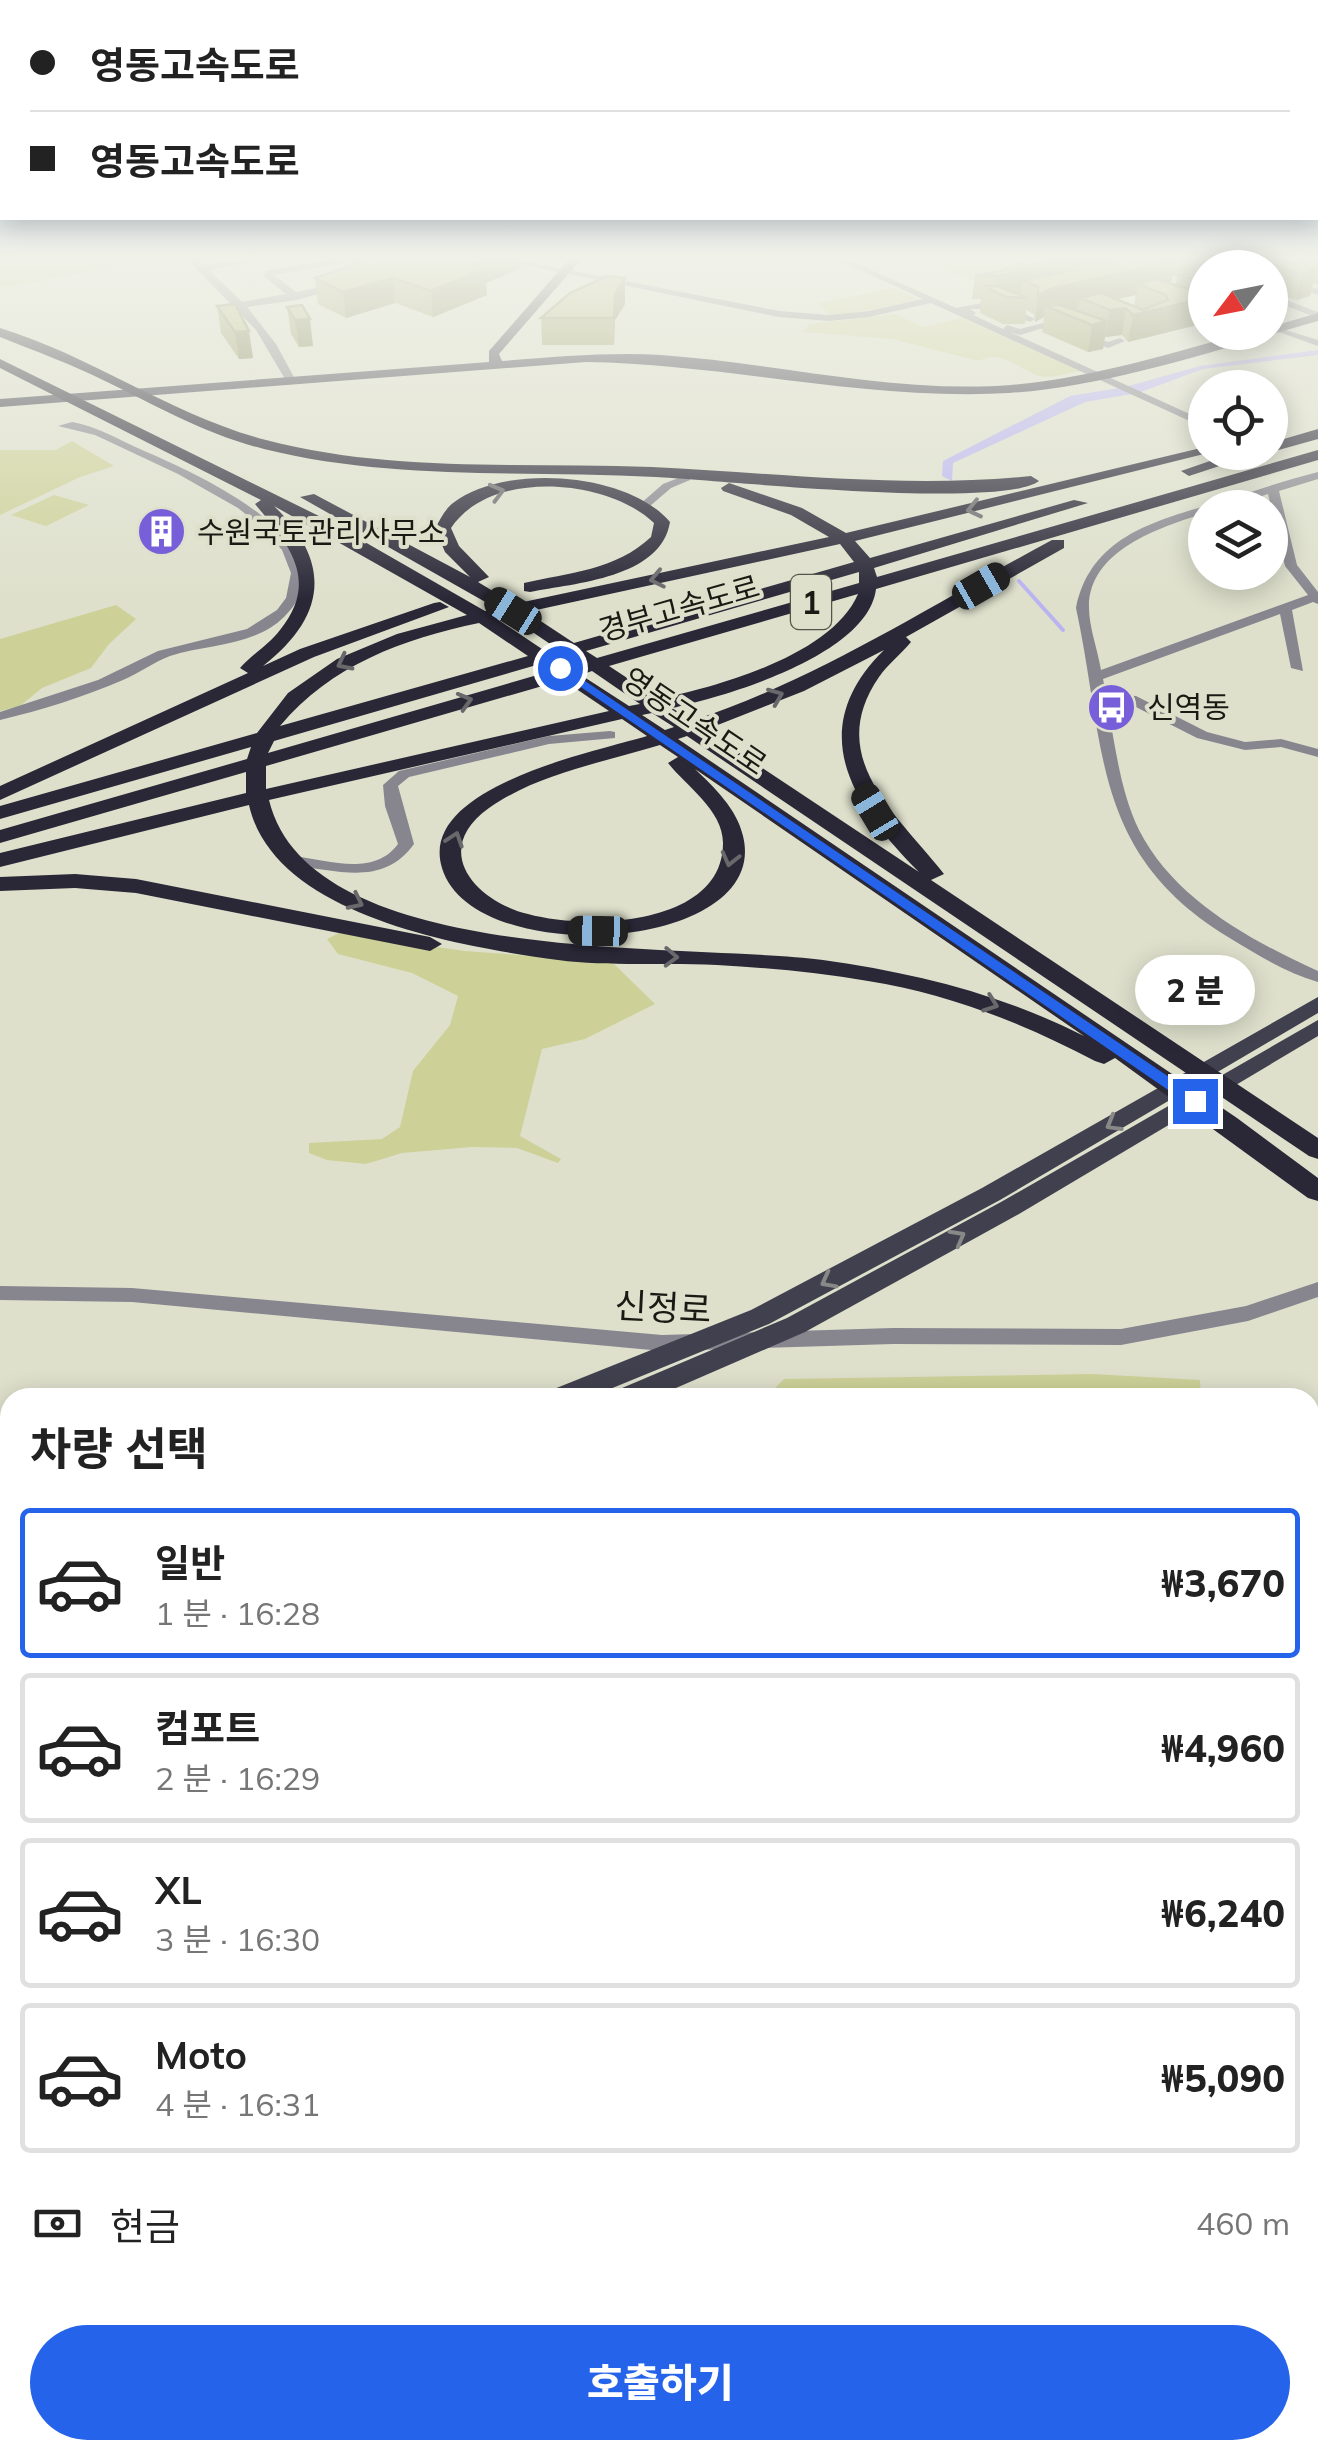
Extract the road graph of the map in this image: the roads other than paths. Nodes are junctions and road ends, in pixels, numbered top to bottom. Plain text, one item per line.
1 (15, 371) edge
2 (51, 371) edge
3 (93, 371) edge
4 (285, 371) edge
5 (392, 371) joint
6 (395, 371) edge
7 (763, 371) edge
8 (1091, 371) edge
9 (1117, 371) edge
10 (1101, 375) junction
11 (290, 380) junction
12 (0, 403) edge
13 (1188, 417) edge
14 (1318, 425) edge
15 (63, 426) dead end
16 (1288, 432) edge
17 (1318, 434) edge
18 (1288, 443) edge
19 (1188, 455) edge
20 (1318, 455) edge
21 (1188, 456) edge
22 (213, 469) junction
23 (1192, 470) edge
24 (614, 471) junction
25 (1317, 477) edge
26 (686, 478) junction
27 (1273, 489) junction
28 (1270, 490) edge
29 (1171, 499) junction
30 (646, 504) junction
31 (1188, 516) edge
32 (472, 579) junction
33 (961, 598) junction
34 (1316, 598) edge
35 (1285, 610) junction
36 (1298, 668) dead end
37 (1096, 677) junction
38 (1100, 698) junction
39 (188, 708) junction
40 (0, 716) edge
41 (631, 716) junction
42 (610, 736) dead end
43 (1318, 752) edge
44 (0, 794) edge
45 (0, 813) edge
46 (0, 836) edge
47 (0, 860) edge
48 (294, 862) junction
49 (0, 884) edge
50 (1010, 940) junction
51 (573, 953) junction
52 (1318, 977) edge
53 (1318, 1004) edge
54 (1318, 1027) edge
55 (1228, 1124) junction
56 (1318, 1150) edge
57 (1318, 1192) edge
58 (1318, 1290) edge
59 (0, 1293) edge
60 (630, 1386) edge

1 - 22 highway, 영동고속도로
2 - 32 highway, 영동고속도로
3 - 24 highway
4 - 11 street
5 - 6 main road
5 - 11 main road
7 - 10 main road
8 - 10 street
9 - 10 main road
10 - 13 street
11 - 12 main road
14 - 16 highway
15 - 40 street
17 - 18 highway
19 - 24 highway
20 - 29 highway, 경부고속도로 / 1
21 -> 48 highway
22 - 39 highway
22 - 41 highway, 영동고속도로
23 - 45 highway, 경부고속도로 / 1
24 - 26 highway
25 - 27 street
26 - 30 street
26 - 47 highway
27 - 28 street
27 - 34 street
29 - 33 highway
46 -> 29 highway, 경부고속도로 / 1
32 -> 30 highway
30 - 39 highway
31 - 37 street
32 - 50 highway, 영동고속도로
41 -> 33 highway
33 - 50 highway
34 - 35 street
35 - 36 street
35 - 37 street
37 - 38 street
38 - 43 street
38 - 52 street
39 - 44 highway
41 - 55 highway, 영동고속도로
42 - 48 street
48 -> 51 highway
49 - 51 highway
50 - 56 highway, 영동고속도로
51 -> 55 highway
53 -> 60 main road
60 -> 54 main road
55 - 57 highway, 영동고속도로
58 - 59 street, 신정로

